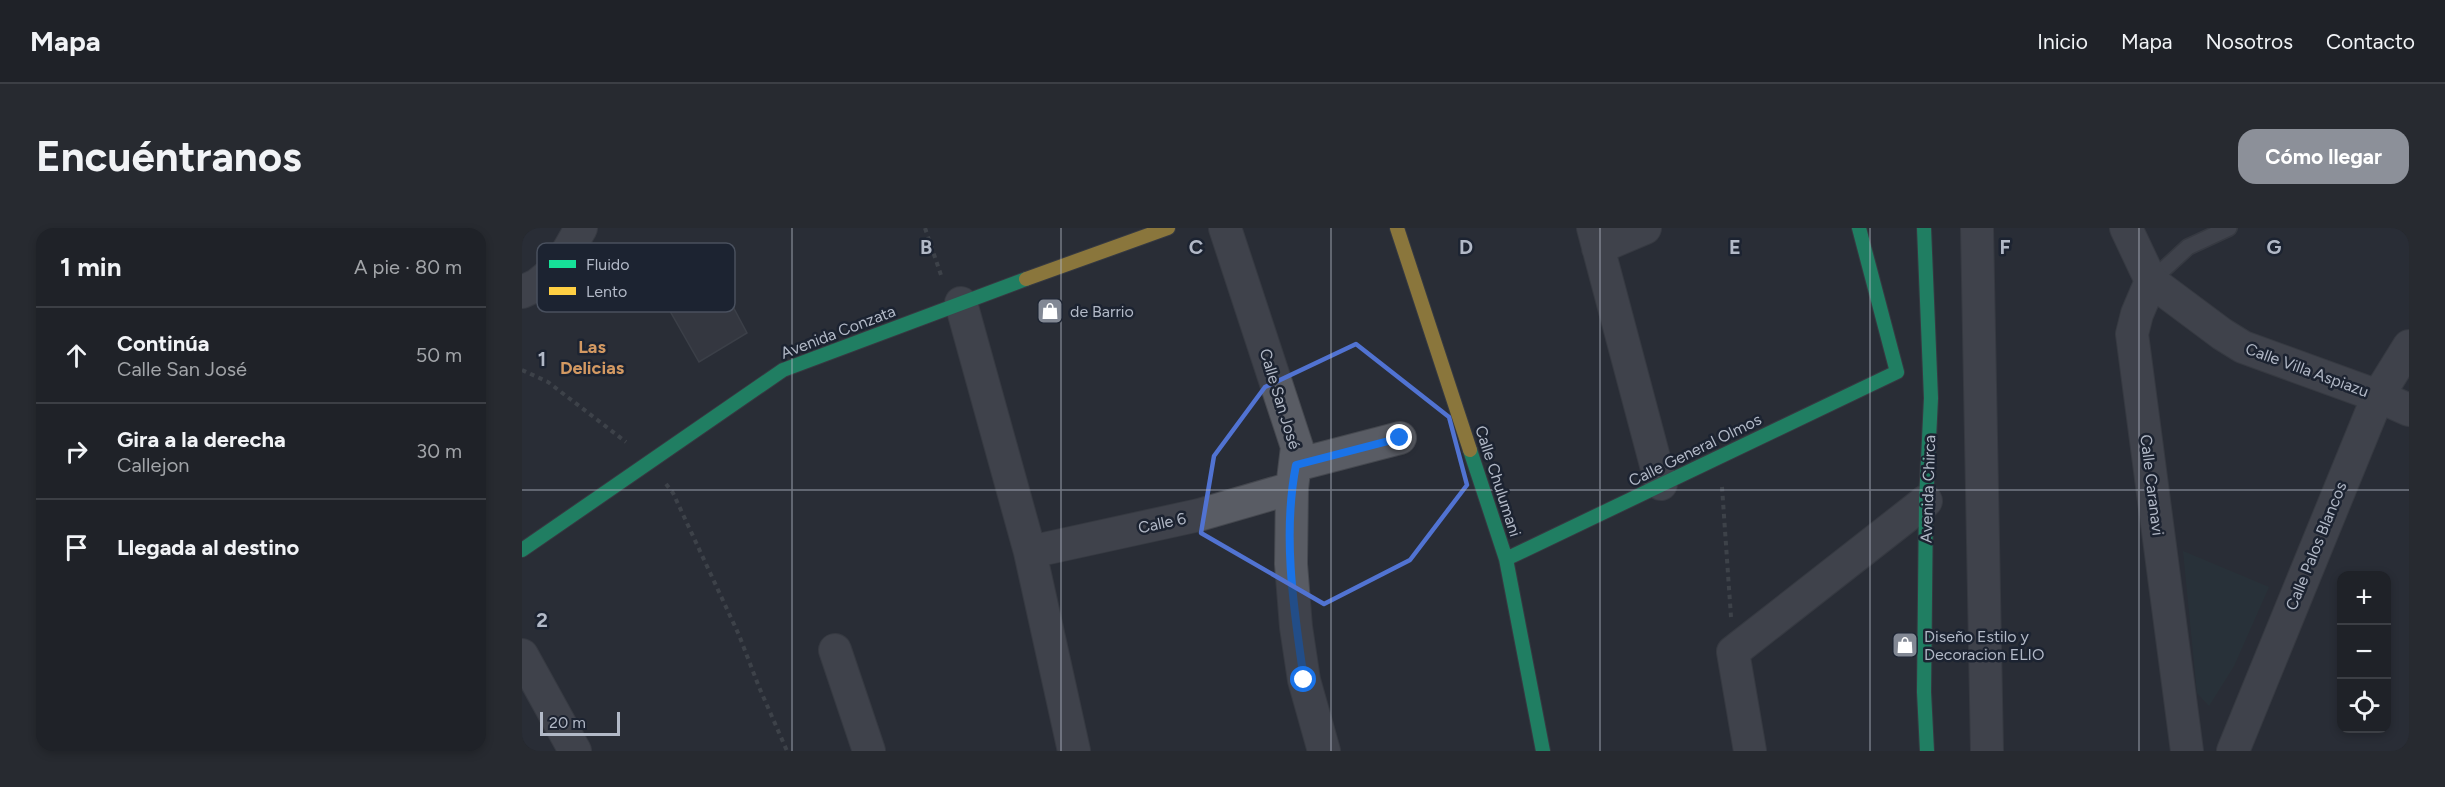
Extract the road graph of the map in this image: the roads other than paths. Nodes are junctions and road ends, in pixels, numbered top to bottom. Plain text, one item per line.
1 (581, 228) edge
2 (1168, 228) edge
3 (1225, 228) edge
4 (1397, 228) edge
5 (1645, 228) edge
6 (1859, 228) edge
7 (1924, 228) edge
8 (1977, 228) edge
9 (2126, 228) edge
10 (2229, 228) edge
11 (1596, 238) edge
12 (572, 243) edge
13 (2151, 281) junction
14 (956, 304) junction
15 (2409, 346) edge
16 (2378, 396) junction
17 (2409, 410) edge
18 (1400, 438) dead end
19 (1294, 477) junction
20 (1661, 484) junction
21 (1926, 501) junction
22 (522, 550) edge
23 (1030, 552) junction
24 (1506, 559) junction
25 (835, 650) dead end
26 (522, 655) edge
27 (575, 751) edge
28 (869, 751) edge
29 (1074, 751) edge
30 (1324, 751) edge
31 (1543, 751) edge
32 (1750, 751) edge
33 (1927, 751) edge
34 (1987, 751) edge
35 (2187, 751) edge
36 (2233, 751) edge

1 - 12 street
2 - 14 street, Avenida Conzata
3 - 19 street, Calle San José
4 - 24 street, Calle Chulumani
5 - 11 street
6 - 20 street, Calle General Olmos
7 - 21 street, Avenida Chirca
8 - 34 street
9 - 13 street
10 - 13 lane
11 - 20 street
13 - 16 street, Calle Villa Aspiazu
13 - 35 street, Calle Caranavi
14 - 22 street, Avenida Conzata
14 - 23 street
15 - 16 street, Calle Palos Blancos
16 - 17 street, Calle Villa Aspiazu
16 - 36 street, Calle Palos Blancos
18 - 19 street, Calle 6
19 - 23 street, Calle 6
19 - 30 street, Calle San José
20 - 24 street, Calle General Olmos
21 - 32 street
21 - 33 street, Avenida Chirca
23 - 29 street
24 - 31 street, Calle Chulumani
25 - 28 street
26 - 27 street

